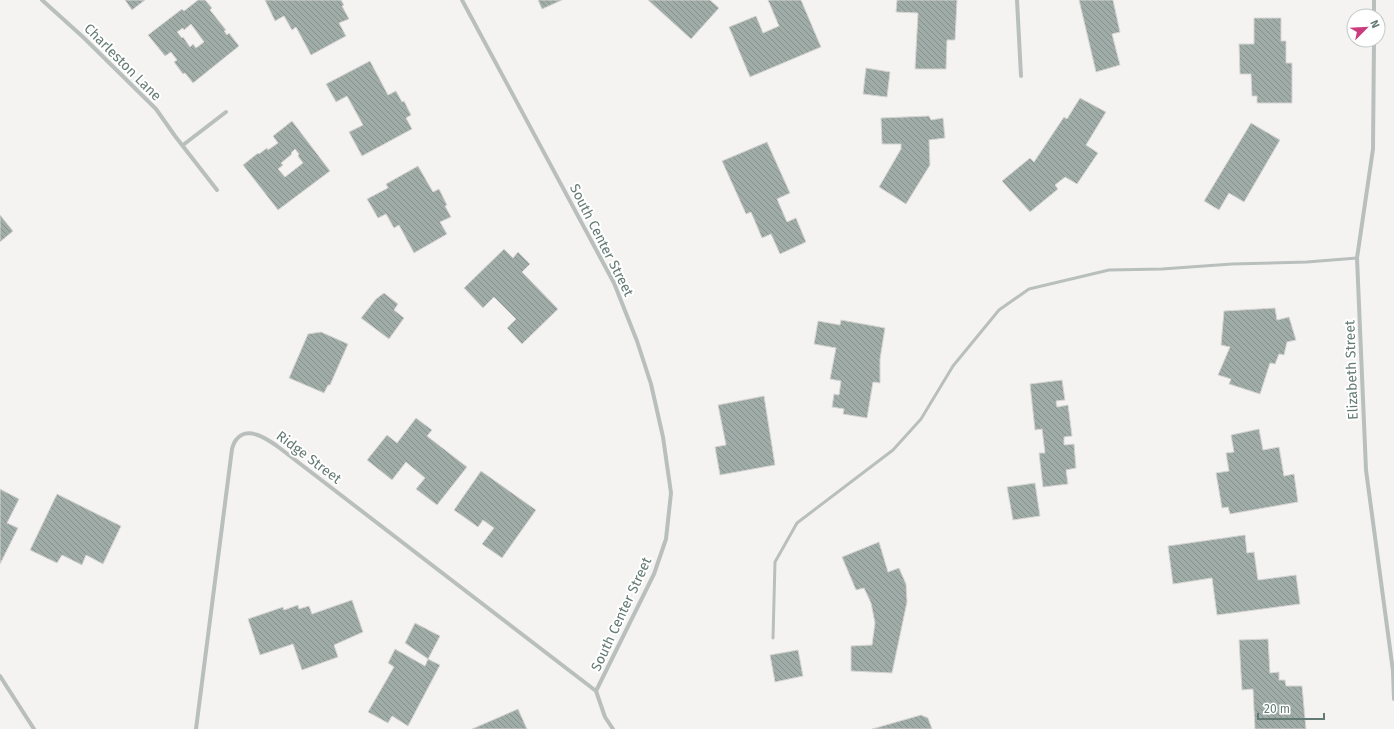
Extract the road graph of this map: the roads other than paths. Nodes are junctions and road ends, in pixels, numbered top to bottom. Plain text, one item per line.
1 (42, 0) edge
2 (462, 0) edge
3 (1017, 0) edge
4 (1374, 48) edge
5 (1021, 76) dead end
6 (226, 112) dead end
7 (182, 145) junction
8 (217, 190) dead end
9 (1357, 258) junction
10 (773, 638) dead end
11 (0, 676) edge
12 (596, 691) junction
13 (1394, 698) edge
14 (34, 729) edge
15 (196, 729) edge
16 (613, 729) edge

1 - 7 street, Charleston Lane
2 - 12 street, South Center Street
3 - 5 street
4 - 9 street, Elizabeth Street
6 - 7 street
7 - 8 street, Charleston Lane
9 - 10 lane
9 - 13 street, Elizabeth Street
11 - 14 street
12 - 15 street, Ridge Street
12 - 16 street, South Center Street

